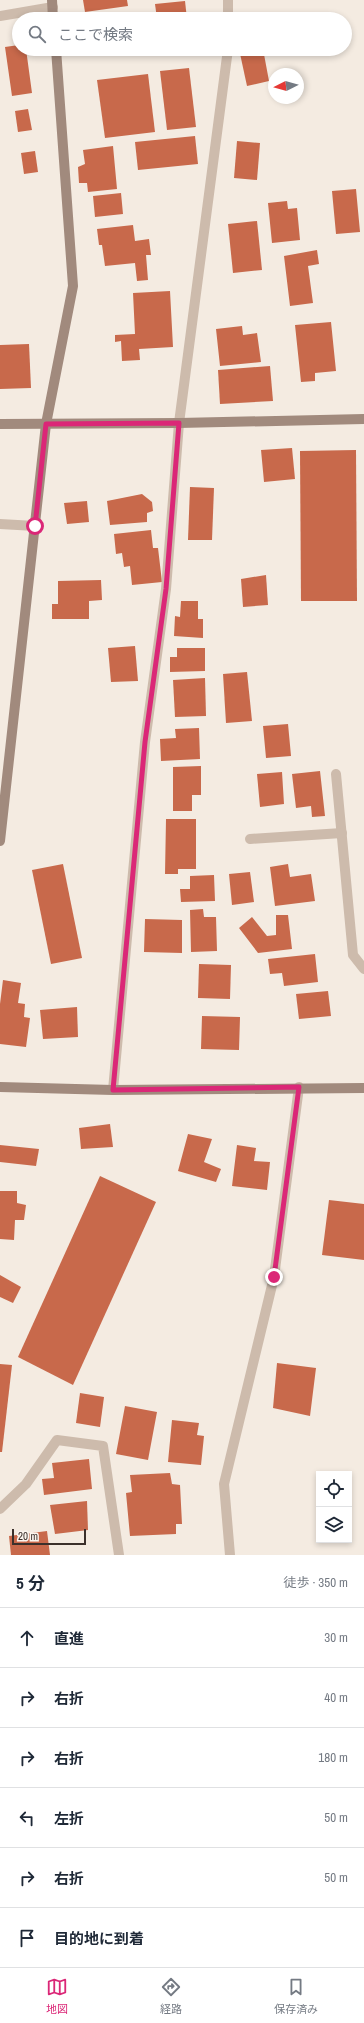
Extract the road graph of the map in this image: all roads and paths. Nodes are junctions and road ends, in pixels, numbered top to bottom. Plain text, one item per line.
1 (228, 0) edge
2 (52, 4) edge
3 (17, 12) edge
4 (228, 12) edge
5 (12, 13) edge
6 (0, 16) edge
7 (56, 56) edge
8 (227, 56) edge
9 (364, 419) edge
10 (179, 423) junction
11 (0, 424) edge
12 (46, 424) junction
13 (0, 524) edge
14 (35, 526) junction
15 (336, 774) dead end
16 (342, 834) junction
17 (250, 839) dead end
18 (0, 841) edge
19 (364, 969) edge
20 (0, 1087) edge
21 (299, 1087) junction
22 (364, 1088) edge
23 (113, 1090) junction
24 (0, 1509) edge
25 (119, 1555) edge
26 (230, 1555) edge

1 - 4 street
2 - 3 street
5 - 6 street
7 - 12 street
8 - 10 street
9 - 10 street
10 - 12 street
10 - 23 street
11 - 12 street
12 - 14 street
13 - 14 street
14 - 18 street
15 - 16 street
16 - 17 street
16 - 19 street
20 - 23 street
21 - 22 street
21 - 23 street
21 - 26 street
24 - 25 street

